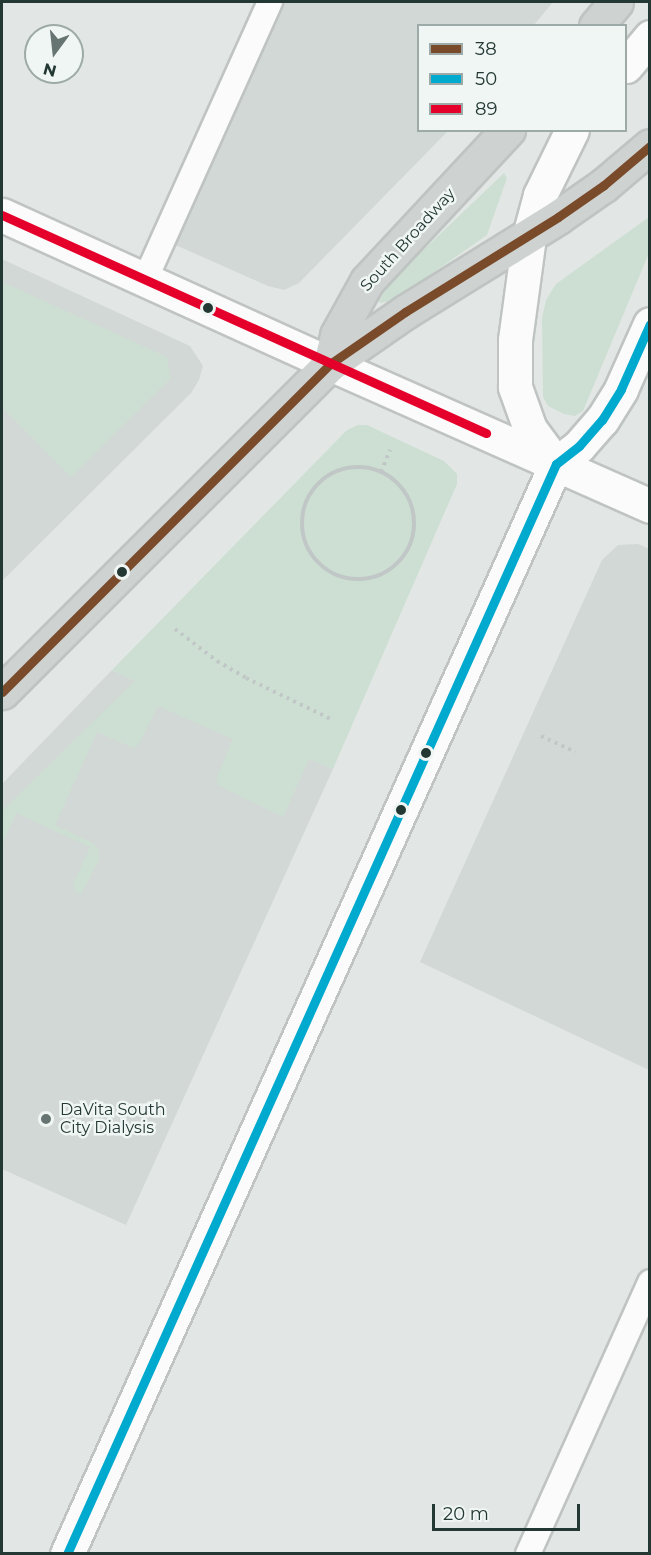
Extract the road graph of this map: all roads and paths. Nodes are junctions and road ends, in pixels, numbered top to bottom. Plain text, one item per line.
1 (270, 2) edge
2 (616, 2) edge
3 (599, 24) edge
4 (650, 37) edge
5 (627, 65) edge
6 (506, 132) edge
7 (571, 132) edge
8 (650, 146) edge
9 (2, 215) edge
10 (529, 236) junction
11 (145, 280) junction
12 (650, 324) edge
13 (330, 364) junction
14 (390, 450) dead end
15 (556, 464) junction
16 (381, 472) junction
17 (650, 506) edge
18 (175, 629) dead end
19 (2, 692) edge
20 (333, 720) dead end
21 (541, 736) dead end
22 (576, 752) dead end
23 (650, 1282) edge
24 (68, 1554) edge
25 (528, 1554) edge

1 - 11 lane
2 - 3 main road
4 - 5 main road
6 - 13 main road, South Broadway
7 - 10 main road
8 - 10 main road
9 - 11 main road
10 - 13 main road
10 - 15 main road
11 - 13 main road
12 - 15 main road
13 - 15 main road
13 - 19 main road
14 - 16 path
15 - 17 main road
15 - 24 main road
16 - 16 path
18 - 20 path
21 - 22 path
23 - 25 lane

